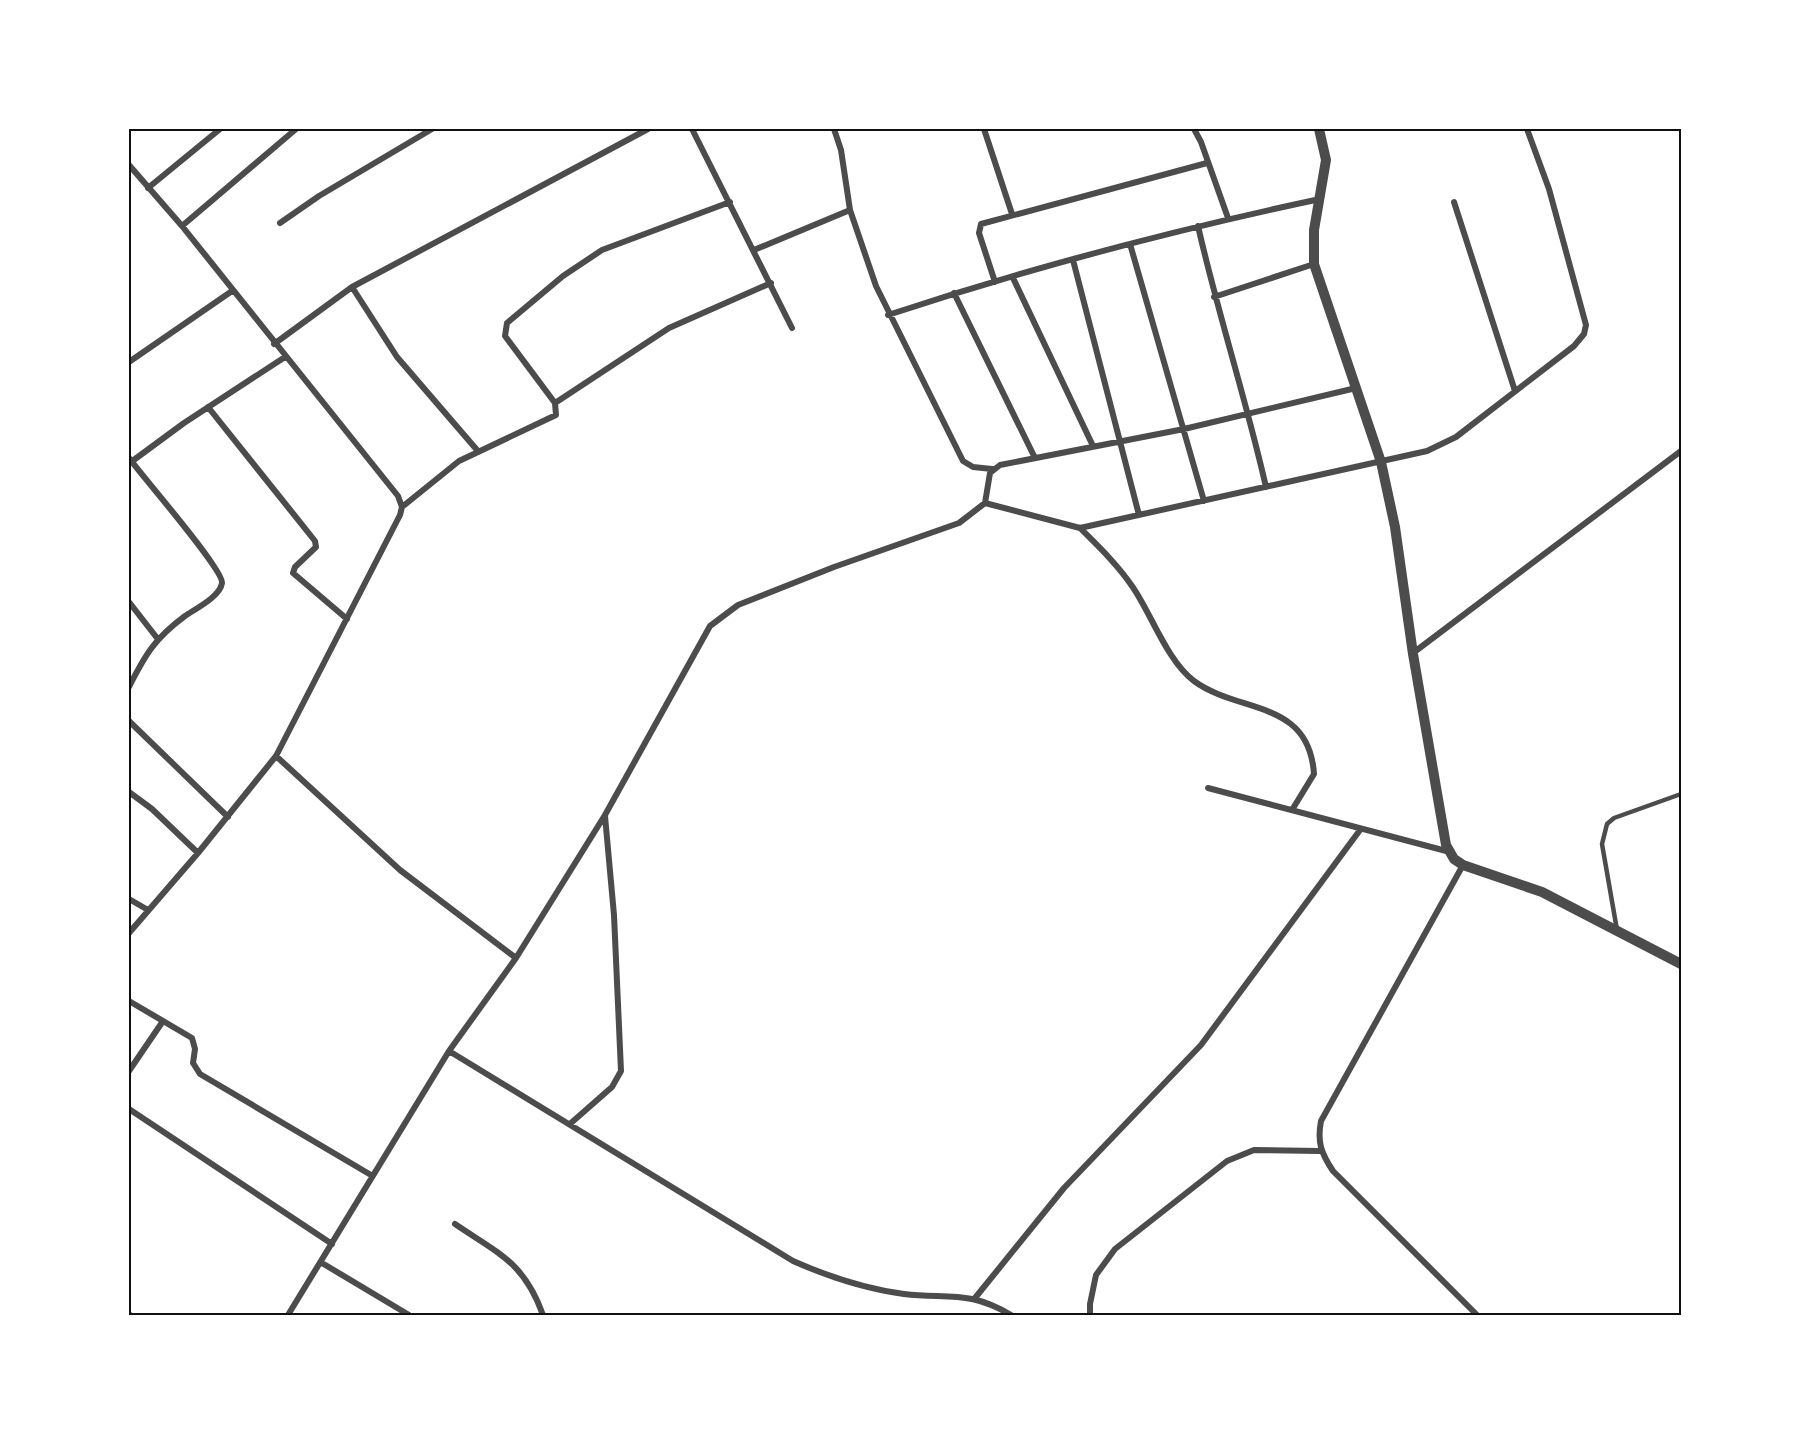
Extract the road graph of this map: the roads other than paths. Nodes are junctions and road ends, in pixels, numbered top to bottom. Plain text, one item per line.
1 (220, 129) edge
2 (296, 129) edge
3 (432, 129) edge
4 (648, 129) edge
5 (692, 129) edge
6 (834, 129) edge
7 (984, 129) edge
8 (1194, 129) edge
9 (1319, 129) edge
10 (1527, 129) edge
11 (1207, 163) junction
12 (129, 165) edge
13 (148, 188) junction
14 (1320, 199) junction
15 (730, 202) junction
16 (1454, 202) dead end
17 (850, 210) junction
18 (1012, 214) junction
19 (1228, 218) junction
20 (280, 224) dead end
21 (182, 226) junction
22 (1198, 226) junction
23 (1130, 244) junction
24 (754, 250) junction
25 (1073, 260) junction
26 (1314, 264) junction
27 (1013, 278) junction
28 (995, 282) junction
29 (771, 283) junction
30 (352, 287) junction
31 (232, 291) junction
32 (954, 293) junction
33 (1214, 297) junction
34 (888, 315) junction
35 (792, 328) dead end
36 (274, 344) junction
37 (285, 357) junction
38 (129, 362) edge
39 (1356, 388) junction
40 (1515, 391) junction
41 (555, 403) junction
42 (208, 407) junction
43 (1250, 414) junction
44 (1184, 429) junction
45 (1120, 441) junction
46 (1093, 446) junction
47 (477, 450) junction
48 (1681, 451) edge
49 (1035, 458) junction
50 (130, 460) edge
51 (1381, 462) junction
52 (992, 469) junction
53 (1266, 487) junction
54 (1204, 501) junction
55 (985, 503) junction
56 (402, 507) junction
57 (1139, 515) junction
58 (1080, 528) junction
59 (129, 602) edge
60 (347, 619) junction
61 (157, 638) junction
62 (1413, 654) junction
63 (129, 687) edge
64 (129, 721) edge
65 (276, 756) junction
66 (1208, 788) dead end
67 (129, 792) edge
68 (1681, 794) edge
69 (1293, 810) junction
70 (604, 815) junction
71 (228, 817) junction
72 (1360, 830) junction
73 (1450, 852) junction
74 (198, 853) junction
75 (1463, 865) junction
76 (129, 899) edge
77 (148, 910) junction
78 (129, 933) edge
79 (1617, 933) junction
80 (516, 958) junction
81 (1681, 964) edge
82 (129, 1000) edge
83 (163, 1021) junction
84 (449, 1051) junction
85 (129, 1071) edge
86 (129, 1109) edge
87 (571, 1123) junction
88 (1320, 1151) junction
89 (371, 1175) junction
90 (455, 1224) dead end
91 (332, 1244) junction
92 (322, 1263) junction
93 (975, 1298) junction
94 (288, 1315) edge
95 (409, 1315) edge
96 (543, 1315) edge
97 (1011, 1315) edge
98 (1090, 1315) edge
99 (1476, 1315) edge

1 - 13 street
2 - 21 street
3 - 20 street
4 - 30 street
5 - 15 street
6 - 17 street
7 - 18 street
8 - 11 street
9 - 14 street
10 - 40 street
11 - 18 street
11 - 19 street
12 - 13 street
13 - 21 street
14 - 19 street
14 - 26 street
15 - 24 street
15 - 41 street
16 - 40 street
17 - 24 street
17 - 34 street
18 - 28 street
19 - 22 street
21 - 31 street
22 - 23 street
22 - 33 street
23 - 25 street
23 - 44 street
24 - 29 street
25 - 27 street
25 - 45 street
26 - 33 street
26 - 39 street
27 - 28 street
27 - 46 street
28 - 32 street
29 - 35 street
29 - 41 street
30 - 36 street
30 - 47 street
31 - 36 street
31 - 38 street
32 - 34 street
32 - 49 street
33 - 43 street
34 - 52 street
36 - 37 street
37 - 42 street
37 - 56 street
39 - 43 street
39 - 51 street
40 - 51 street
41 - 47 street
42 - 50 street
42 - 60 street
43 - 44 street
43 - 53 street
44 - 45 street
44 - 54 street
45 - 46 street
45 - 57 street
46 - 49 street
47 - 56 street
48 - 62 street
49 - 52 street
50 - 61 street
51 - 53 street
51 - 62 street
52 - 55 street
53 - 54 street
54 - 57 street
55 - 58 street
55 - 70 street
56 - 60 street
57 - 58 street
58 - 69 street
59 - 61 street
60 - 65 street
61 - 63 street
62 - 73 street
64 - 71 street
65 - 71 street
65 - 80 street
66 - 69 street
67 - 74 street
68 - 79 lane
69 - 72 street
70 - 80 street
70 - 87 street
71 - 74 street
72 - 73 street
72 - 93 street
73 - 75 street
74 - 77 street
75 - 79 street
75 - 88 street
76 - 77 street
77 - 78 street
79 - 81 street
80 - 84 street
82 - 83 street
83 - 85 street
83 - 89 street
84 - 87 street
84 - 89 street
86 - 91 street
87 - 93 street
88 - 98 street
88 - 99 street
89 - 91 street
90 - 96 street
91 - 92 street
92 - 94 street
92 - 95 street
93 - 97 street

